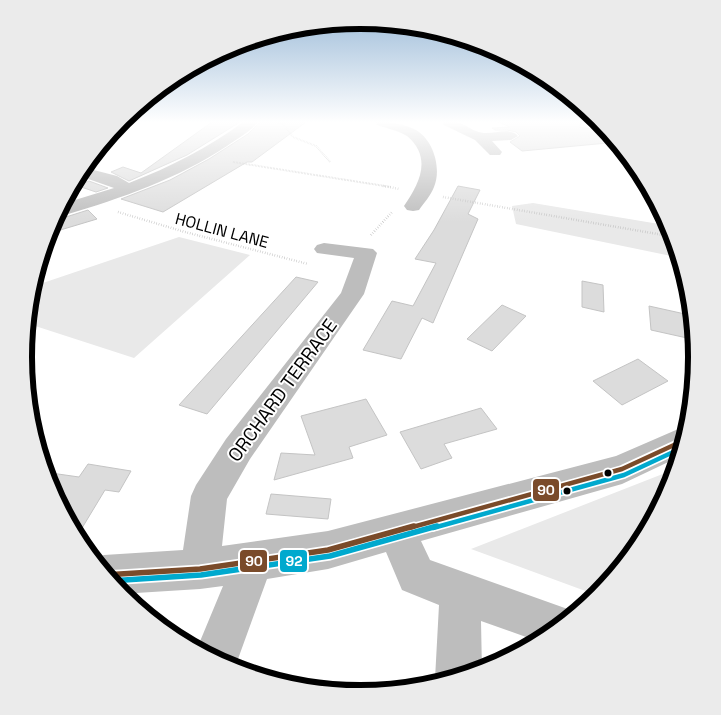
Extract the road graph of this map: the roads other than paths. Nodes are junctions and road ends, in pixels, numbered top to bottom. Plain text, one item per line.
1 (203, 155) edge
2 (427, 155) edge
3 (89, 173) edge
4 (129, 188) junction
5 (413, 206) road end
6 (68, 208) edge
7 (324, 249) dead end
8 (678, 443) edge
9 (396, 531) junction
10 (253, 562) junction
11 (200, 569) junction
12 (113, 574) edge
13 (460, 593) junction
14 (551, 625) edge
15 (218, 653) edge
16 (459, 671) edge

1 - 4 street
2 - 5 street
3 - 4 street
4 - 6 street
7 - 11 street, ORCHARD TERRACE
8 - 9 street
9 - 10 street
9 - 13 street
10 - 11 street
10 - 15 street
11 - 12 street
13 - 14 street
13 - 16 street

